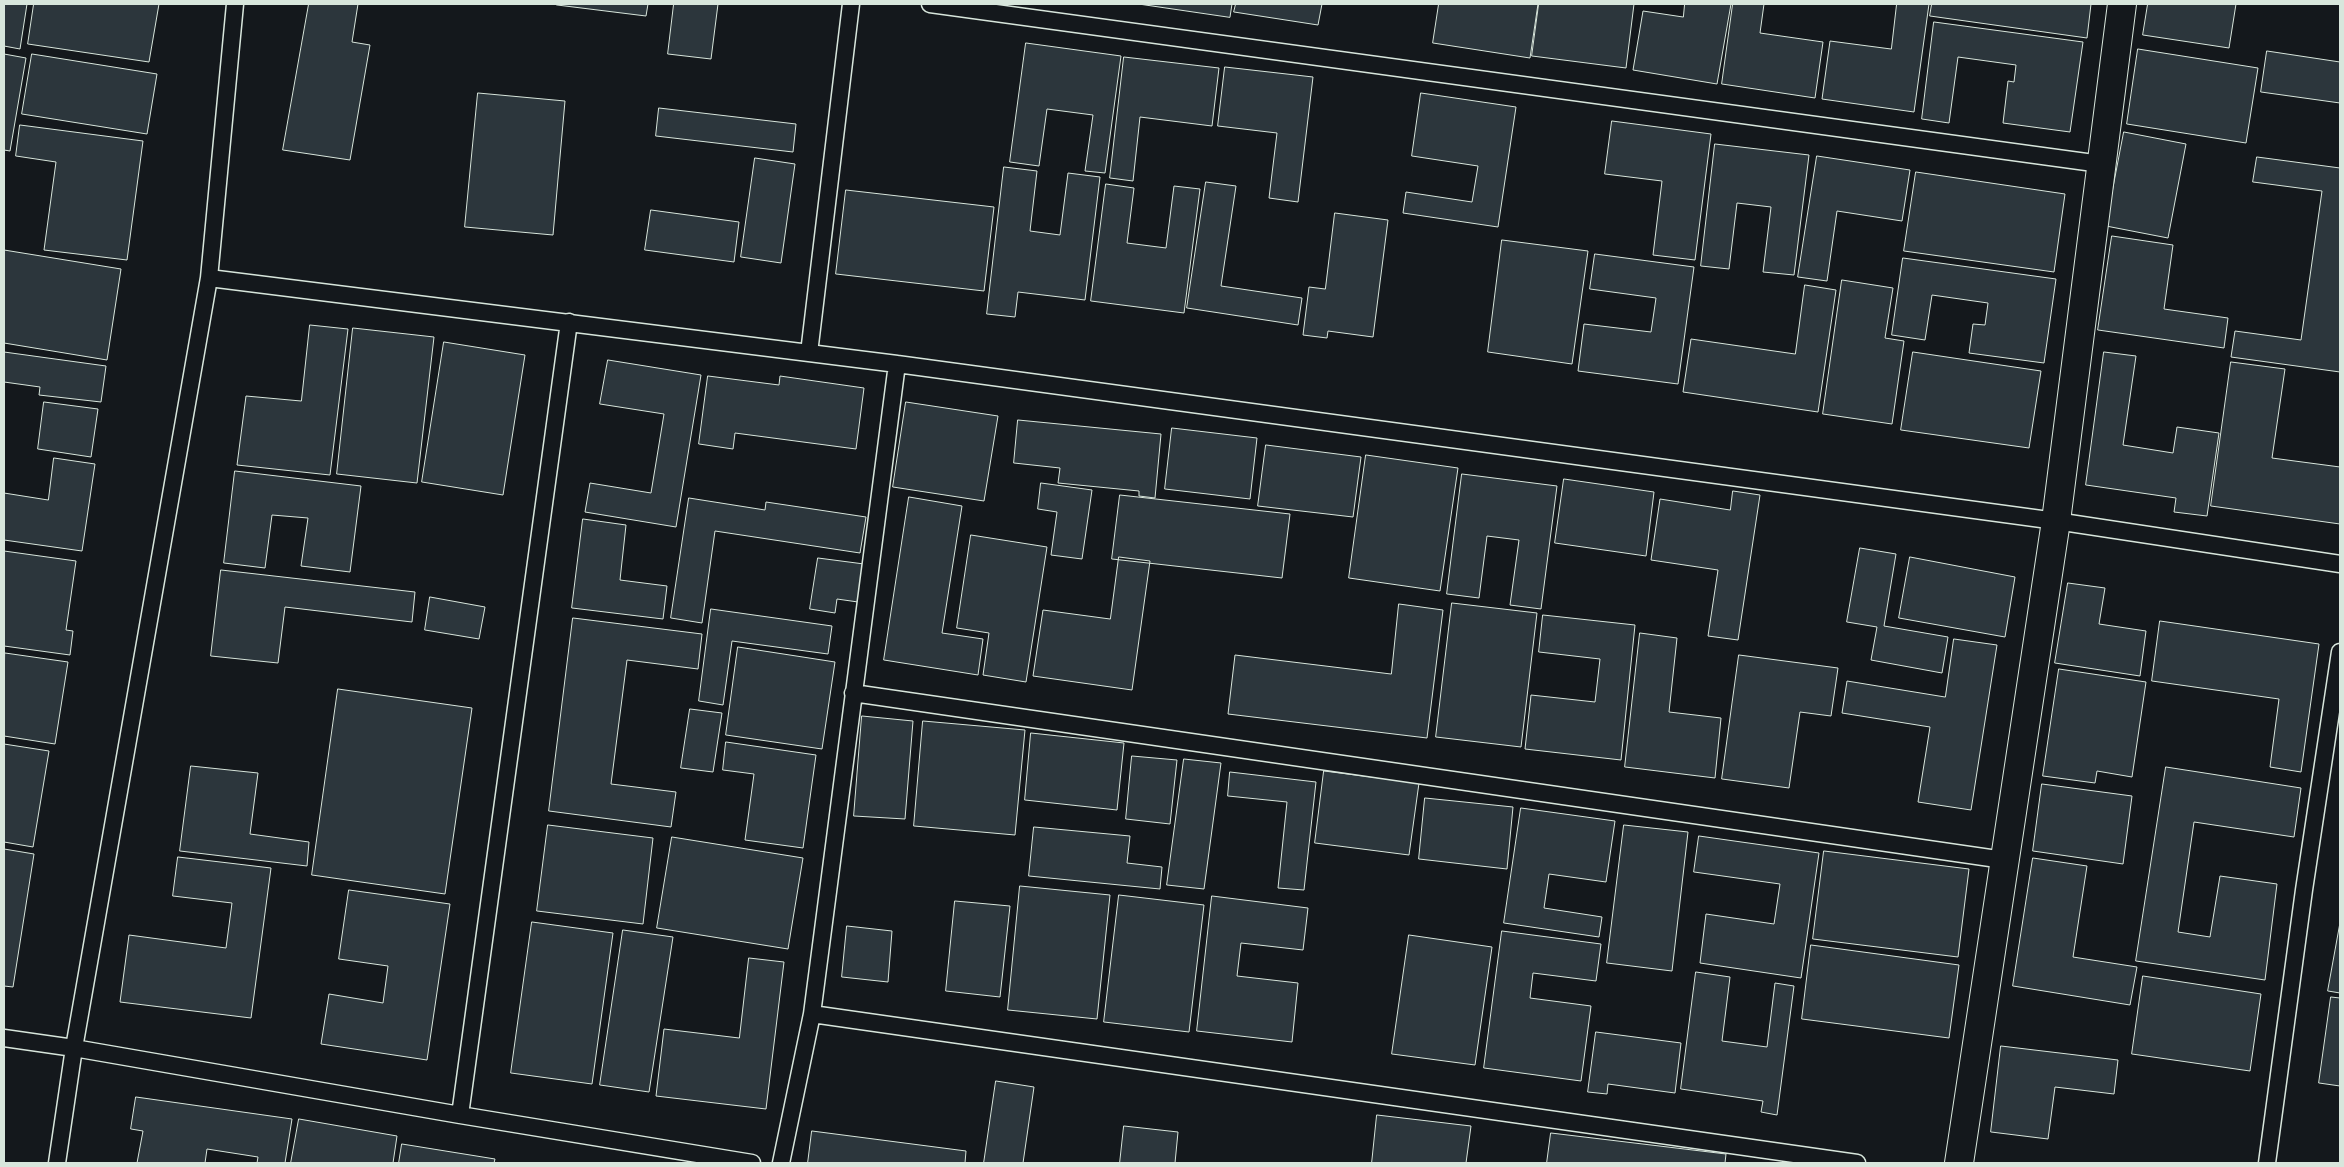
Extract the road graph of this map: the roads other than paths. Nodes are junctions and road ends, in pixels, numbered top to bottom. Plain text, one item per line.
1 (235, 4) edge
2 (851, 4) edge
3 (930, 4) edge
4 (2122, 4) edge
5 (2101, 164) junction
6 (209, 278) junction
7 (570, 322) junction
8 (809, 353) junction
9 (897, 364) junction
10 (2056, 521) junction
11 (2340, 564) edge
12 (2340, 652) edge
13 (854, 693) junction
14 (2004, 860) junction
15 (812, 1014) junction
16 (4, 1038) edge
17 (74, 1048) junction
18 (460, 1116) junction
19 (57, 1163) edge
20 (752, 1163) edge
21 (781, 1163) edge
22 (1857, 1163) edge
23 (1960, 1163) edge
24 (2267, 1163) edge

1 - 6 lane
2 - 8 lane
3 - 5 lane
4 - 5 street
5 - 10 street
6 - 7 lane
6 - 17 lane
7 - 8 lane
7 - 18 lane
8 - 9 lane
9 - 10 lane
9 - 13 lane
10 - 11 lane
10 - 14 street
12 - 24 lane
13 - 14 lane
13 - 15 lane
14 - 23 street
15 - 21 lane
15 - 22 lane
16 - 17 lane
17 - 18 lane
17 - 19 lane
18 - 20 lane

